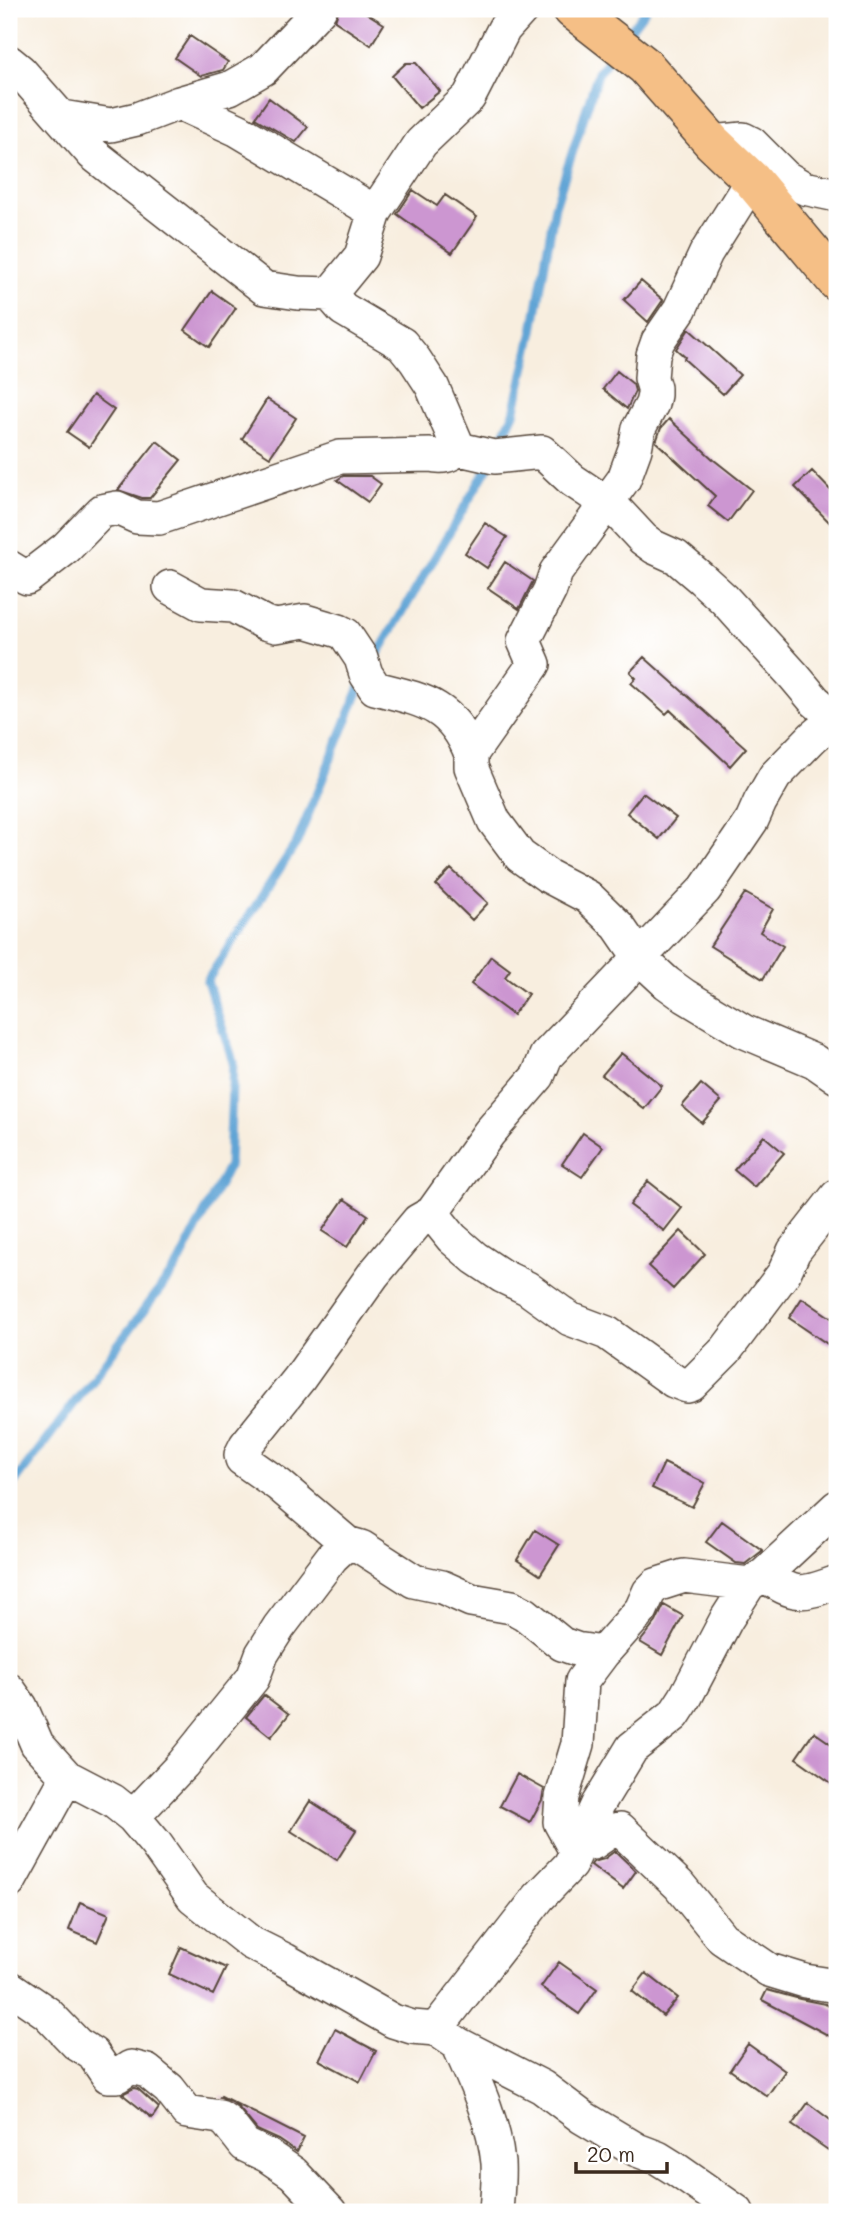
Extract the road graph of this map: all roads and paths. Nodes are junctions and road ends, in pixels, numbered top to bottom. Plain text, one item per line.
1 (320, 9) edge
2 (522, 9) edge
3 (580, 15) edge
4 (9, 62) edge
5 (179, 103) junction
6 (62, 117) junction
7 (712, 142) junction
8 (752, 180) junction
9 (837, 195) edge
10 (376, 212) junction
11 (837, 282) edge
12 (330, 294) junction
13 (459, 449) junction
14 (607, 504) junction
15 (15, 579) edge
16 (170, 587) dead end
17 (836, 717) edge
18 (471, 754) junction
19 (640, 958) junction
20 (837, 1077) edge
21 (837, 1196) edge
22 (432, 1213) junction
23 (837, 1507) edge
24 (346, 1543) junction
25 (756, 1580) junction
26 (837, 1582) edge
27 (603, 1653) junction
28 (9, 1690) edge
29 (67, 1777) junction
30 (133, 1817) junction
31 (578, 1846) junction
32 (9, 1882) edge
33 (837, 1986) edge
34 (9, 1987) edge
35 (447, 2037) junction
36 (330, 2212) edge
37 (496, 2212) edge
38 (737, 2212) edge

1 - 5 street
2 - 10 street
3 - 7 highway
4 - 6 street
5 - 6 street
5 - 10 street
6 - 12 street
7 - 8 highway
7 - 9 street
8 - 11 highway
8 - 14 street
10 - 12 street
12 - 13 street
13 - 14 street
13 - 15 street
14 - 17 street
14 - 18 street
16 - 18 street
17 - 19 street
18 - 19 street
19 - 20 street
19 - 22 street
21 - 22 street
22 - 24 street
23 - 25 street
24 - 27 street
24 - 30 street
25 - 26 street
25 - 27 street
25 - 31 street
27 - 31 street
28 - 29 street
29 - 30 street
29 - 32 street
30 - 35 street
31 - 33 street
31 - 35 street
34 - 36 street
35 - 37 street
35 - 38 street

